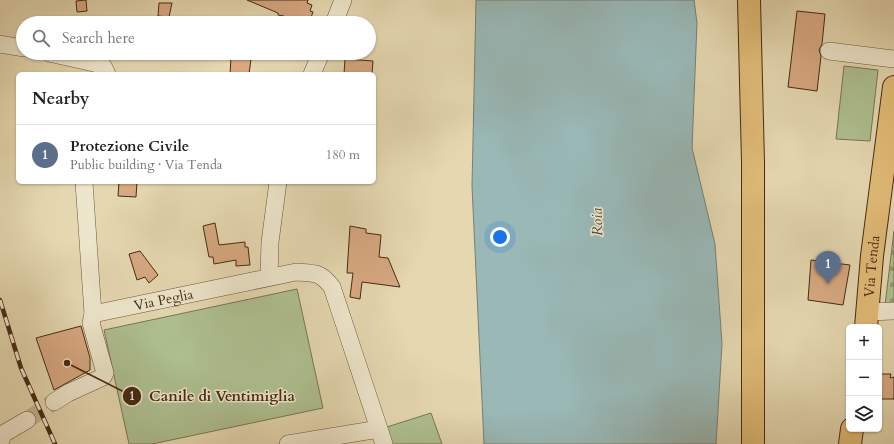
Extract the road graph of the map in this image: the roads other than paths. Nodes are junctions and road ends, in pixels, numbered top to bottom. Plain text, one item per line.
1 (343, 0) edge
2 (744, 0) edge
3 (749, 0) edge
4 (755, 0) edge
5 (337, 16) edge
6 (750, 31) junction
7 (0, 44) edge
8 (16, 47) edge
9 (829, 51) dead end
10 (81, 60) edge
11 (318, 60) edge
12 (894, 60) edge
13 (106, 72) edge
14 (313, 72) edge
15 (894, 87) edge
16 (84, 184) edge
17 (278, 184) edge
18 (269, 277) junction
19 (894, 311) edge
20 (93, 314) junction
21 (866, 320) edge
22 (54, 402) tunnel mouth
23 (27, 420) tunnel mouth
24 (852, 432) edge
25 (381, 437) edge
26 (0, 443) edge
27 (288, 444) edge
28 (753, 444) edge
29 (850, 444) edge

1 - 5 street
2 - 6 main road
3 - 6 main road
4 - 6 main road
6 - 28 main road
7 - 8 street
9 - 12 street
10 - 13 street
11 - 14 street
15 - 21 main road, Via Tenda
16 - 20 street
17 - 18 street
18 - 20 street, Via Peglia
18 - 25 street, Via Peglia
19 - 21 street
20 - 22 street
23 - 26 street
24 - 29 main road
25 - 27 street

